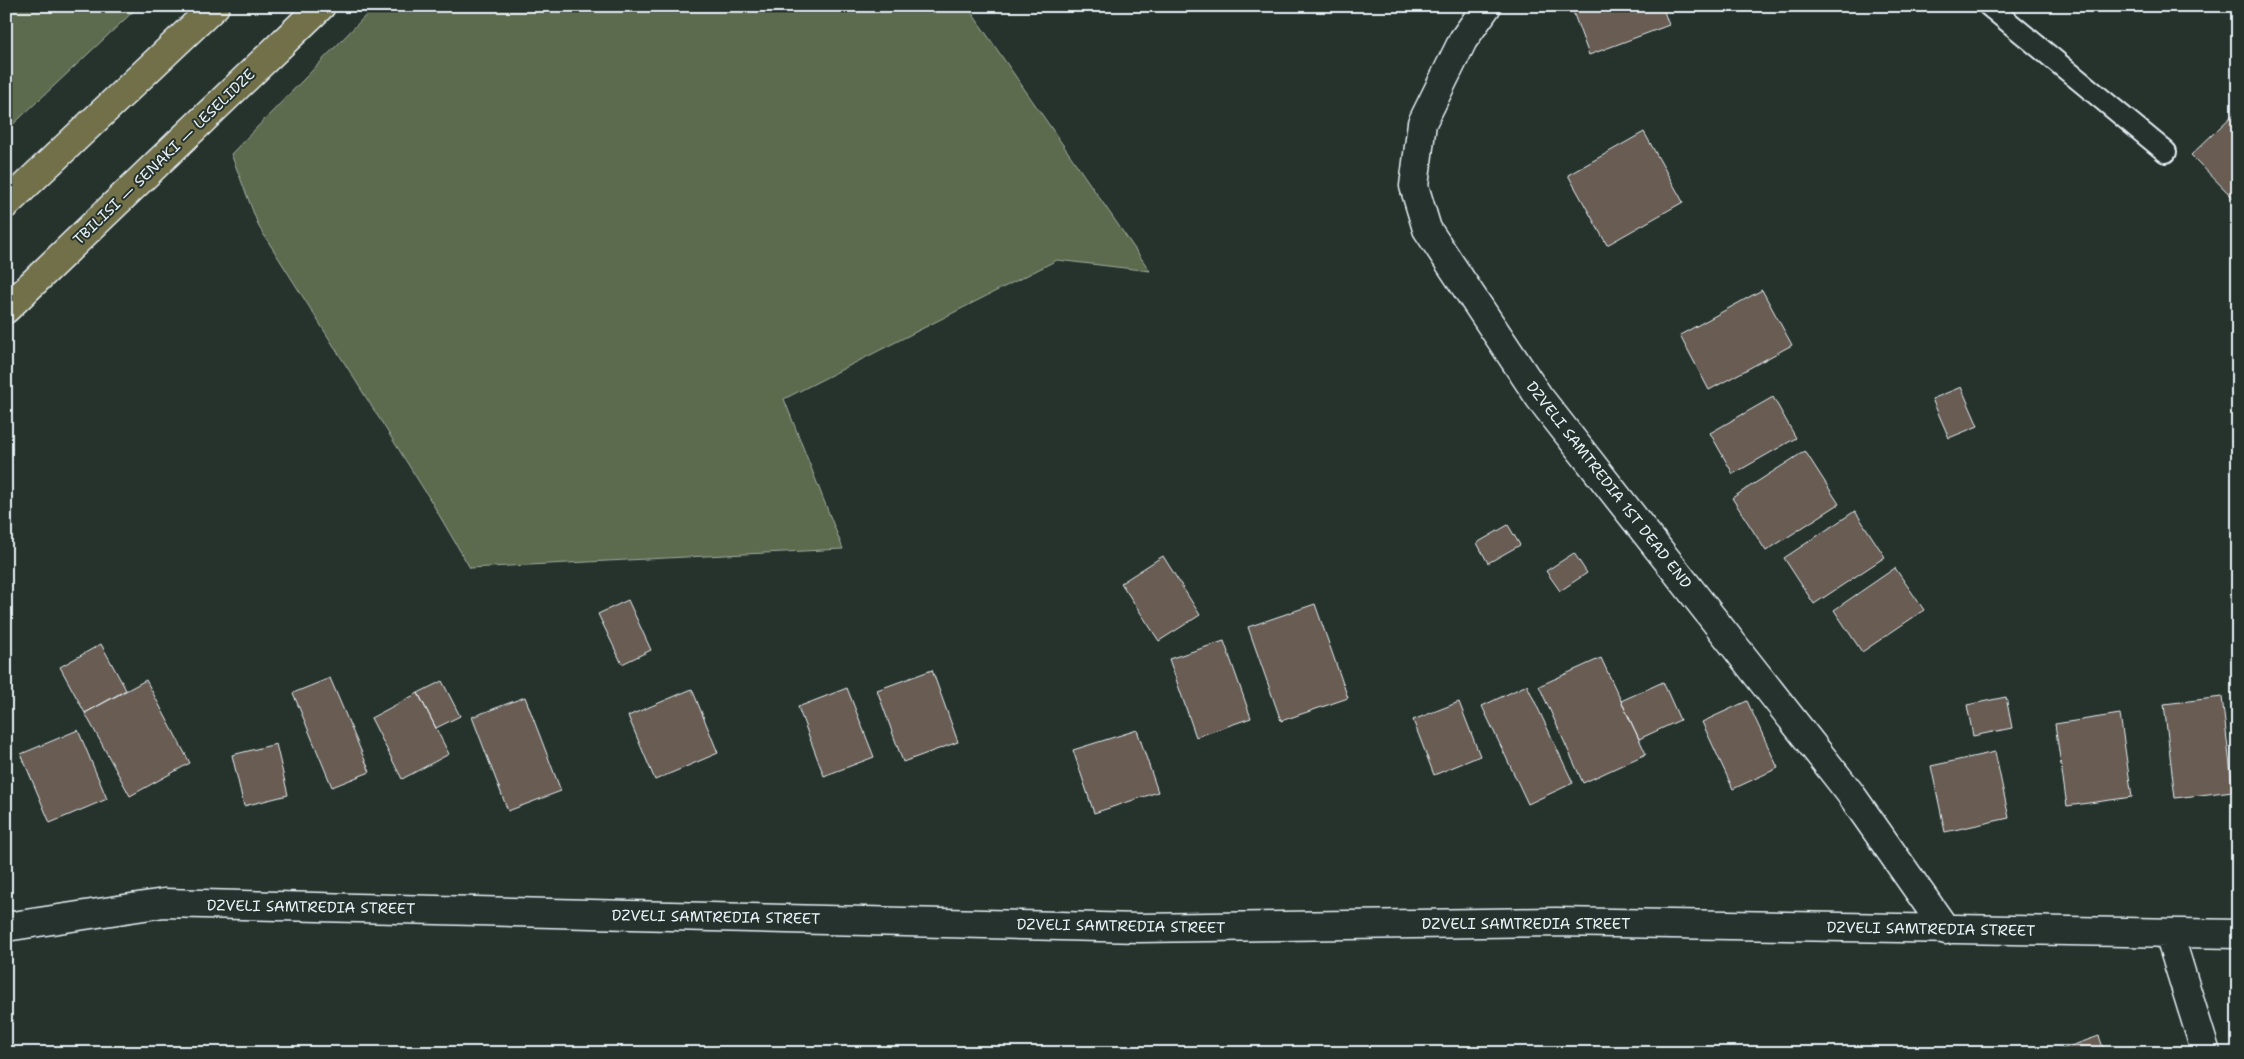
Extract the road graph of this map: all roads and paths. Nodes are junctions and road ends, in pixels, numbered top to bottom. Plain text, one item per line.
1 (215, 6) edge
2 (321, 6) edge
3 (1487, 6) edge
4 (1990, 6) edge
5 (2166, 152) dead end
6 (6, 204) edge
7 (6, 309) edge
8 (6, 927) edge
9 (1946, 930) junction
10 (2169, 934) junction
11 (2238, 934) edge
12 (2206, 1053) edge

1 - 6 highway
2 - 7 highway, TBILISI — SENAKI — LESELIDZE
3 - 9 street, DZVELI SAMTREDIA 1ST DEAD END
4 - 5 lane
8 - 9 street, DZVELI SAMTREDIA STREET
9 - 10 street, DZVELI SAMTREDIA STREET
10 - 11 street, DZVELI SAMTREDIA STREET
10 - 12 street

